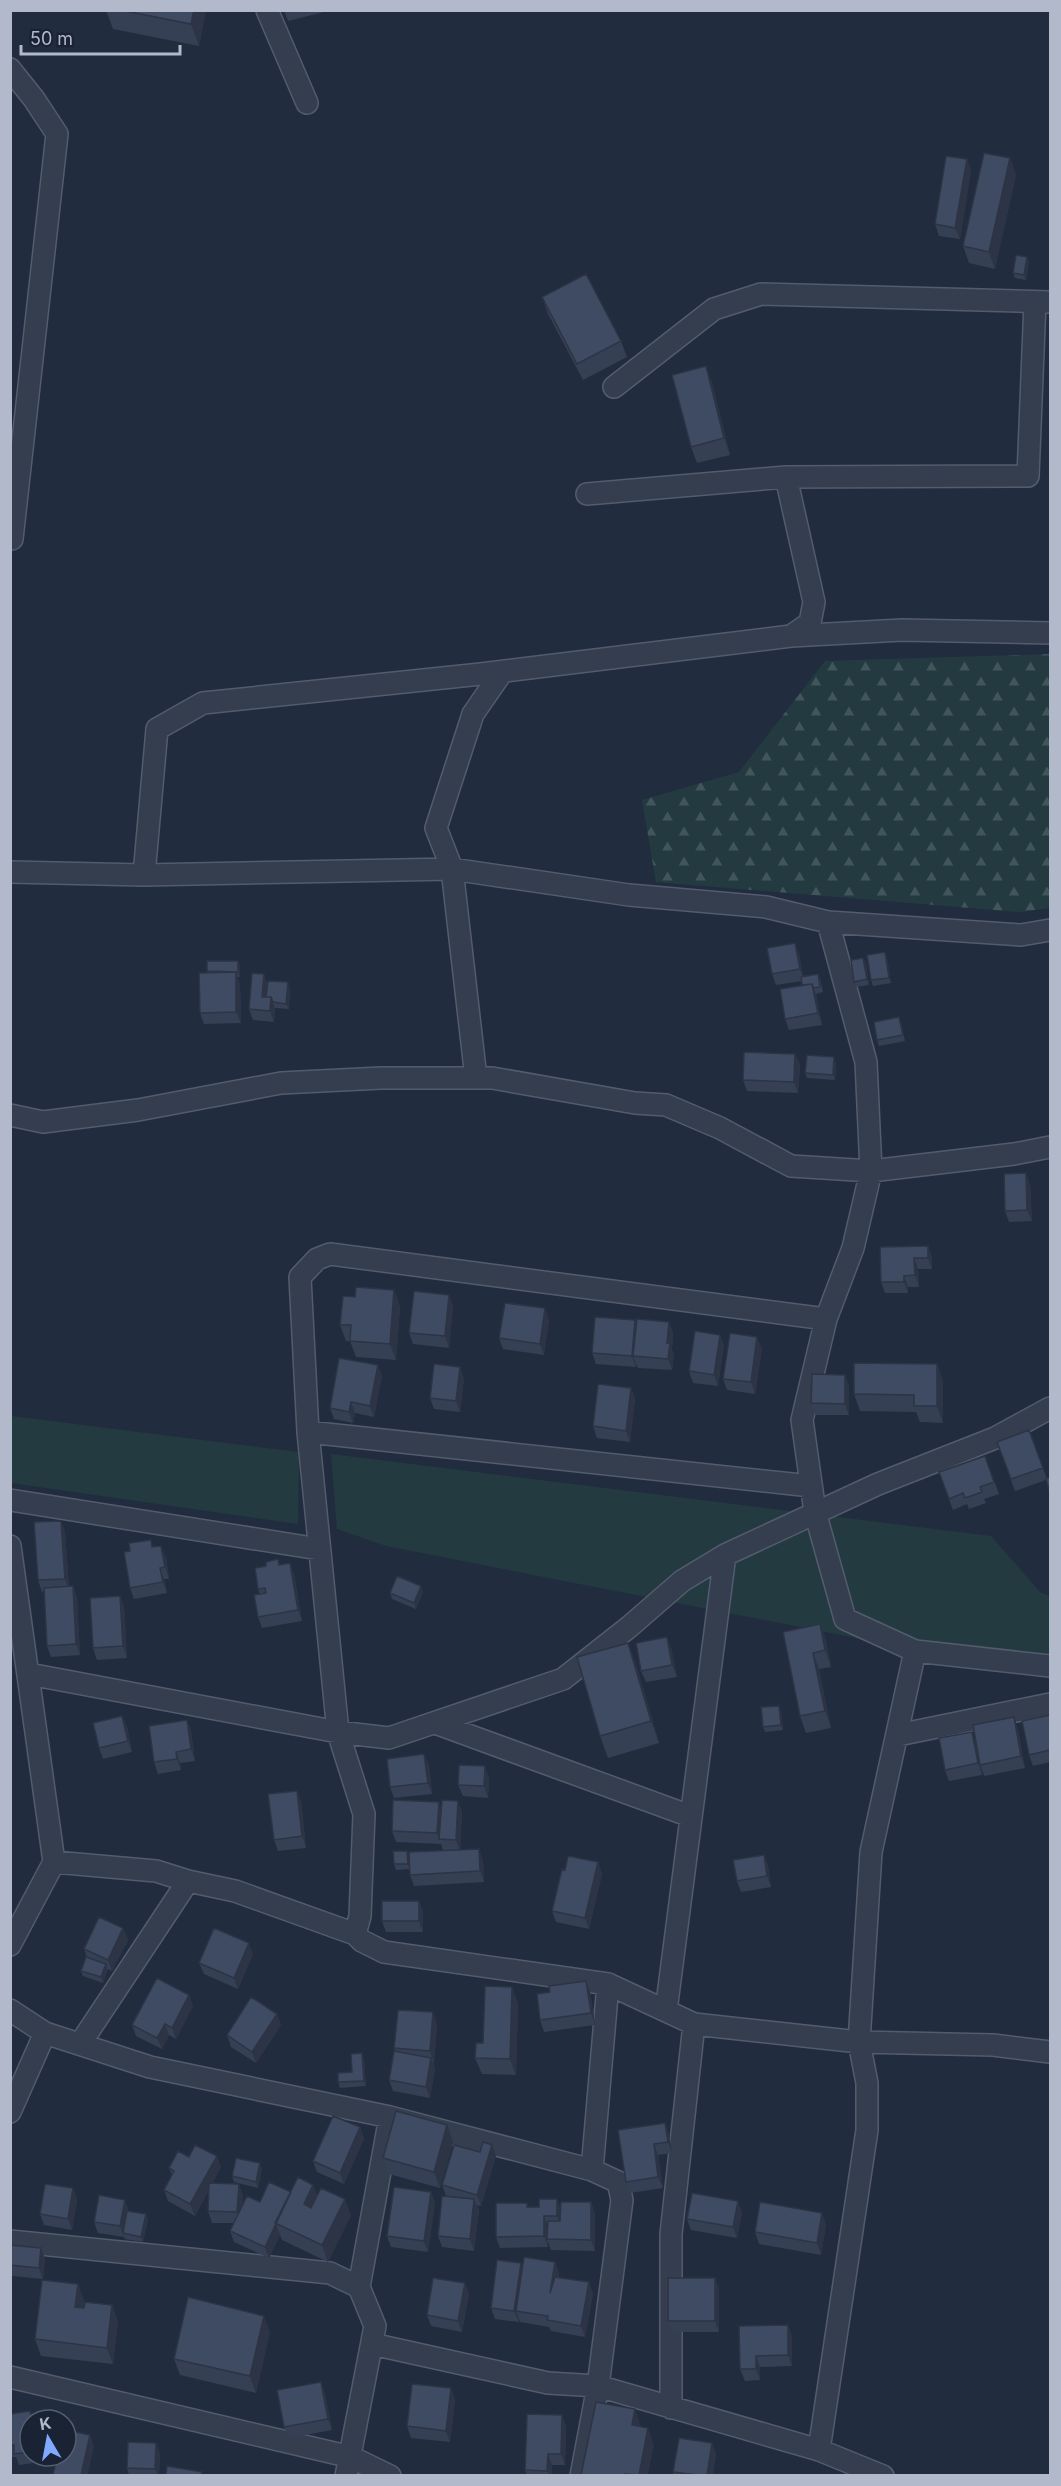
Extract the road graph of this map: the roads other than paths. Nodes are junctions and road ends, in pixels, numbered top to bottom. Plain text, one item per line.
1 (267, 10) edge
2 (10, 69) edge
3 (307, 103) dead end
4 (1043, 302) edge
5 (614, 387) dead end
6 (786, 477) junction
7 (587, 494) dead end
8 (12, 539) dead end
9 (1050, 633) edge
10 (791, 636) junction
11 (502, 672) junction
12 (452, 869) junction
13 (10, 872) edge
14 (144, 875) junction
15 (828, 922) junction
16 (1050, 930) edge
17 (476, 1078) junction
18 (10, 1115) edge
19 (1050, 1147) edge
20 (871, 1171) junction
21 (826, 1319) junction
22 (1050, 1408) edge
23 (308, 1432) junction
24 (811, 1486) junction
25 (10, 1500) edge
26 (815, 1512) junction
27 (10, 1546) edge
28 (319, 1548) junction
29 (725, 1555) junction
30 (915, 1651) junction
31 (1050, 1666) edge
32 (29, 1674) junction
33 (1050, 1704) edge
34 (435, 1723) junction
35 (338, 1732) junction
36 (898, 1735) junction
37 (690, 1816) junction
38 (54, 1862) junction
39 (188, 1881) junction
40 (355, 1934) junction
41 (10, 1945) edge
42 (608, 1984) junction
43 (10, 2010) edge
44 (666, 2011) junction
45 (694, 2024) junction
46 (45, 2033) junction
47 (859, 2042) junction
48 (80, 2044) junction
49 (1050, 2052) edge
50 (10, 2112) edge
51 (390, 2117) junction
52 (592, 2170) junction
53 (10, 2241) edge
54 (359, 2287) junction
55 (372, 2344) junction
56 (10, 2377) edge
57 (598, 2386) junction
58 (671, 2408) junction
59 (819, 2450) junction
60 (349, 2466) edge
61 (390, 2475) edge
62 (581, 2475) edge
63 (883, 2475) edge

1 - 3 street
2 - 8 street
4 - 5 street
4 - 6 street
6 - 7 street
6 - 10 street
9 - 10 street
10 - 11 street
11 - 12 street
11 - 14 street
12 - 14 street
12 - 15 street
12 - 17 street
13 - 14 street
15 - 16 street
15 - 20 street
17 - 18 street
17 - 20 street
19 - 20 street
20 - 21 street
21 - 23 street
21 - 24 street
22 - 26 street
23 - 24 street
23 - 28 street
24 - 26 street
25 - 28 street
26 - 29 street
26 - 30 street
27 - 32 street
28 - 35 street
29 - 34 street
29 - 37 street
30 - 31 street
30 - 36 street
32 - 35 street
32 - 38 street
33 - 36 street
34 - 35 street
34 - 37 street
35 - 40 street
36 - 47 street
37 - 44 street
38 - 39 street
38 - 41 street
39 - 40 street
39 - 48 street
40 - 42 street
42 - 44 street
42 - 52 street
43 - 46 street
44 - 45 street
45 - 47 street
45 - 58 street
46 - 48 street
46 - 50 street
47 - 49 street
47 - 59 street
48 - 51 street
51 - 52 street
51 - 54 street
52 - 57 street
53 - 54 street
54 - 55 street
55 - 57 street
55 - 60 street
56 - 60 street
57 - 58 street
57 - 62 street
58 - 59 street
59 - 63 street
60 - 61 street

